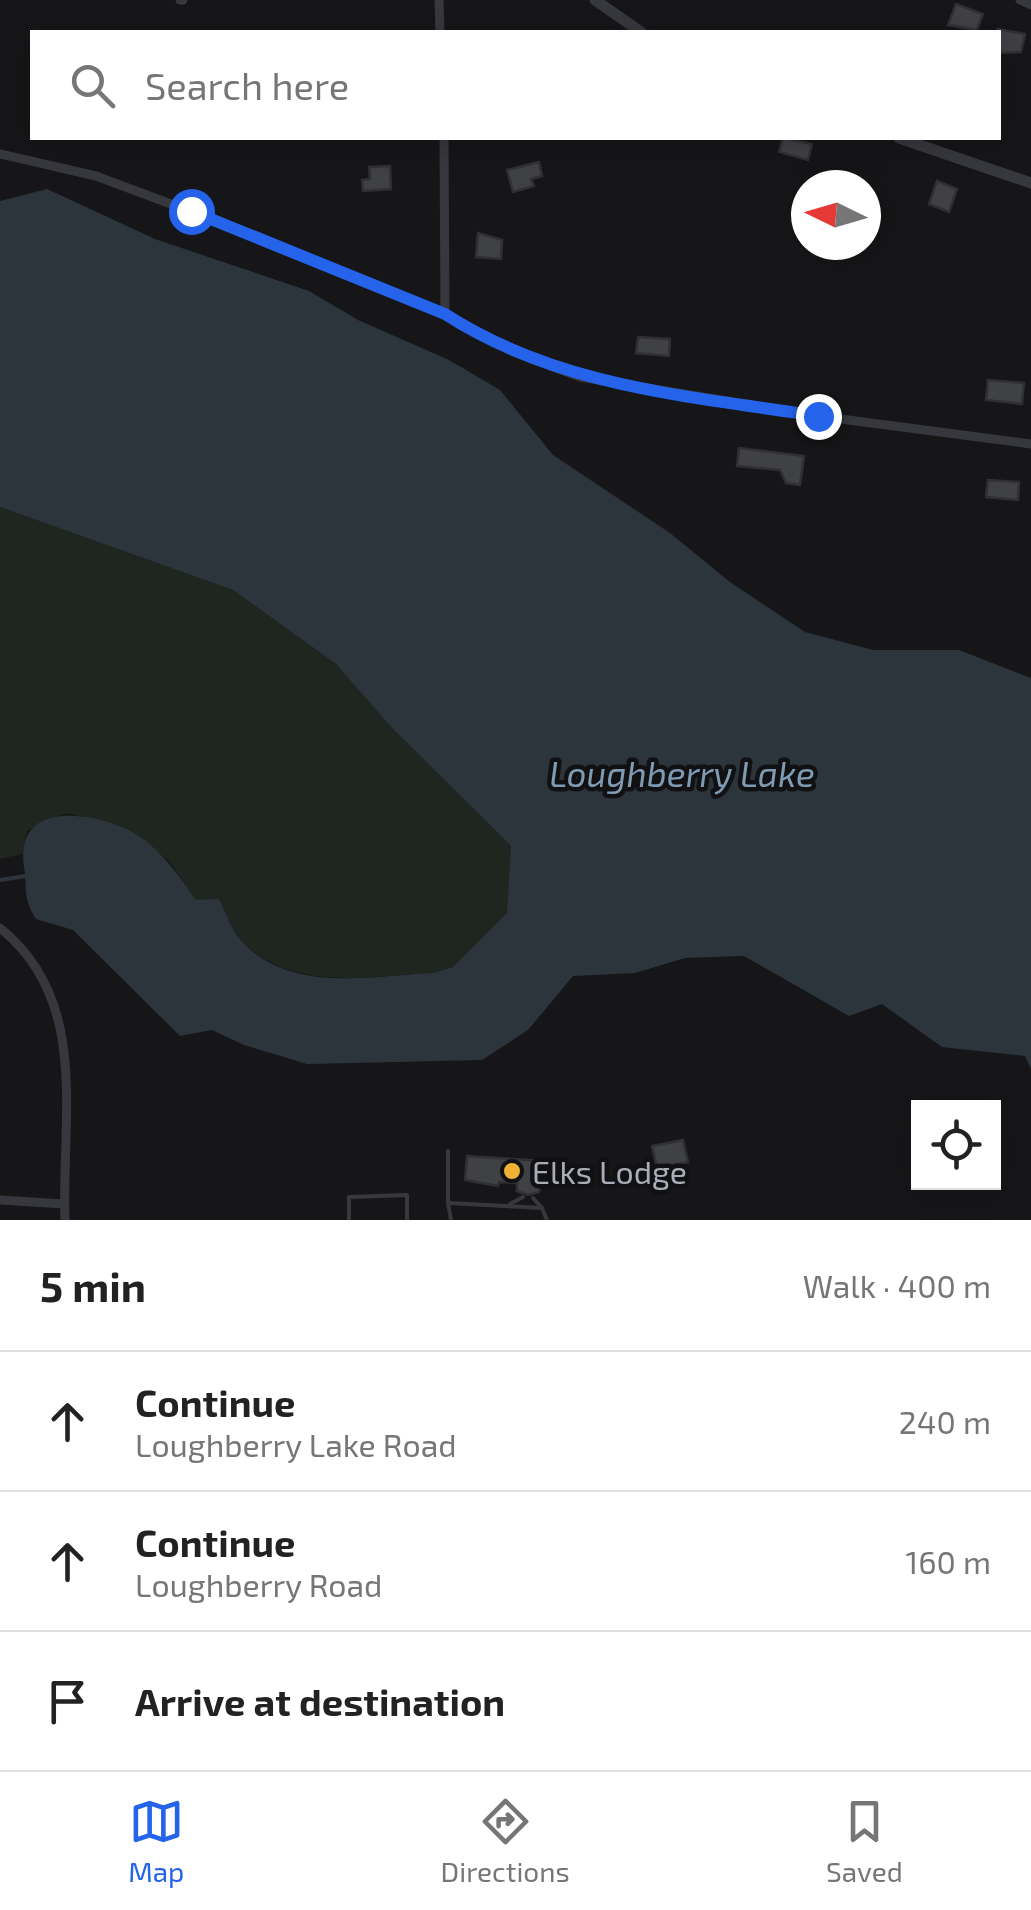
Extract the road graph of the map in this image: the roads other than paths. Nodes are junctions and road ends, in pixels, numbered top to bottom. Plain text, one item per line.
1 (439, 0) edge
2 (594, 0) edge
3 (1020, 0) edge
4 (1031, 4) edge
5 (610, 5) edge
6 (440, 30) edge
7 (639, 30) edge
8 (444, 140) edge
9 (904, 140) edge
10 (0, 154) edge
11 (1031, 183) edge
12 (445, 314) junction
13 (1031, 444) edge
14 (0, 928) edge
15 (448, 1150) dead end
16 (522, 1197) dead end
17 (533, 1198) dead end
18 (0, 1200) edge
19 (448, 1203) junction
20 (64, 1204) junction
21 (508, 1206) junction
22 (542, 1208) junction
23 (65, 1220) edge
24 (350, 1220) edge
25 (408, 1220) edge
26 (451, 1220) edge
27 (547, 1220) edge

1 - 6 street
2 - 5 street
3 - 4 street
5 - 7 street
8 - 12 street
9 - 11 street
10 - 12 street
12 - 13 street
14 - 20 street
15 - 19 lane
16 - 21 lane
17 - 22 lane
18 - 20 street
19 - 21 lane
19 - 26 lane
20 - 23 street
21 - 22 lane
22 - 27 lane
24 - 25 lane

